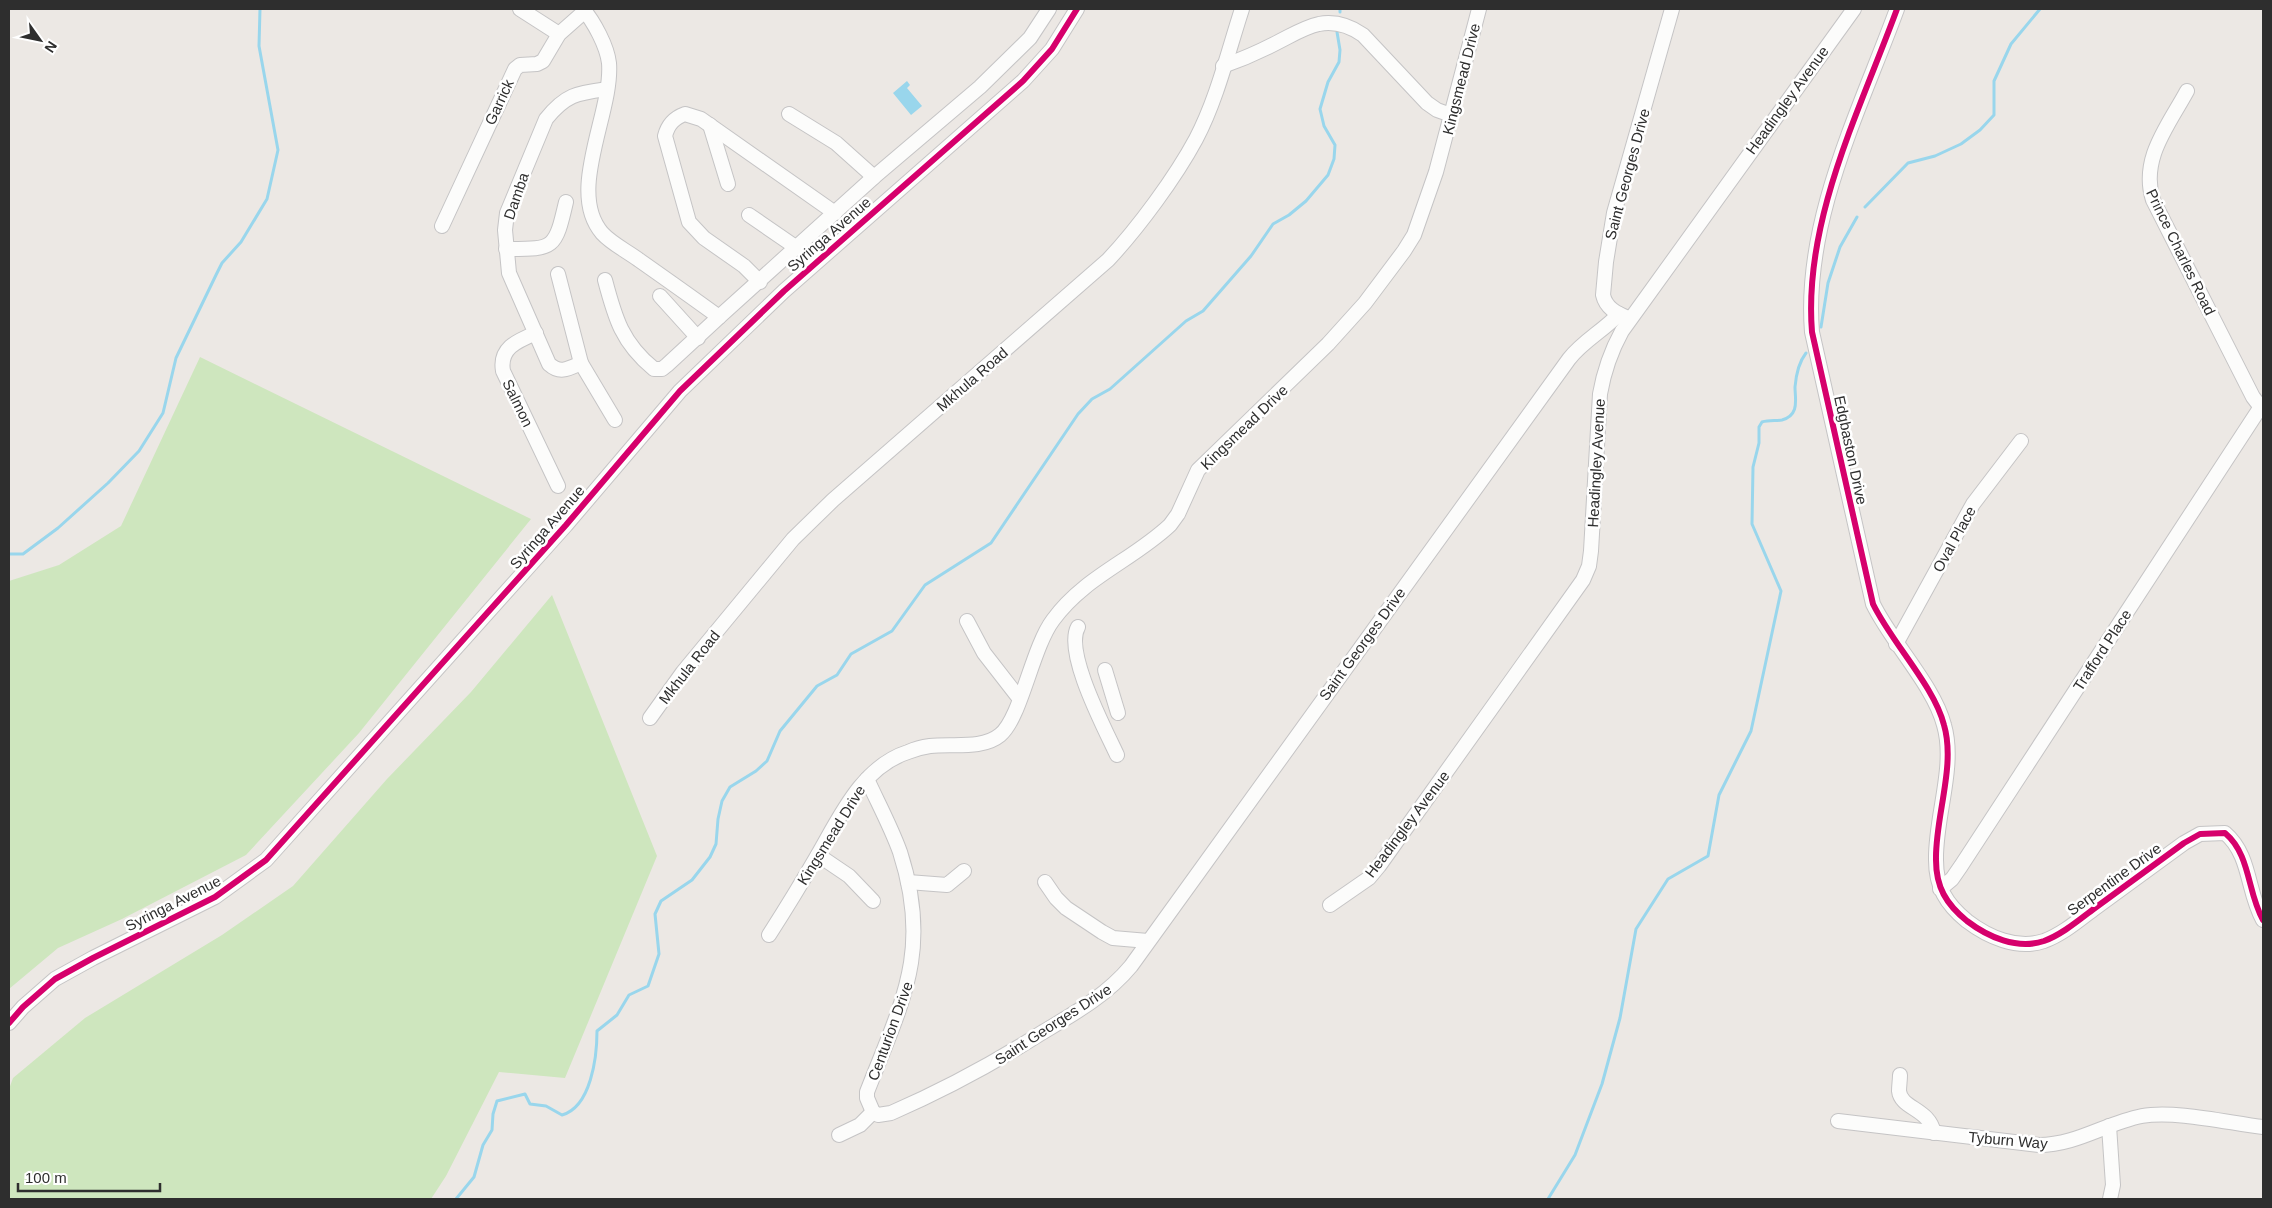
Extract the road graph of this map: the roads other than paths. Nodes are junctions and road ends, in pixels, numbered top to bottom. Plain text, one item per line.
1 (520, 9) edge
2 (1050, 9) edge
3 (1077, 9) edge
4 (1242, 9) edge
5 (1479, 9) edge
6 (1672, 9) edge
7 (1854, 9) edge
8 (1896, 9) edge
9 (584, 10) edge
10 (559, 34) junction
11 (1223, 66) junction
12 (607, 89) junction
13 (2187, 91) dead end
14 (788, 114) dead end
15 (1451, 115) junction
16 (710, 124) junction
17 (874, 177) junction
18 (728, 184) dead end
19 (566, 202) dead end
20 (835, 213) junction
21 (750, 215) dead end
22 (442, 226) dead end
23 (797, 248) junction
24 (506, 249) junction
25 (558, 274) dead end
26 (605, 280) dead end
27 (760, 282) junction
28 (660, 296) dead end
29 (719, 317) junction
30 (1625, 317) junction
31 (536, 333) junction
32 (698, 338) junction
33 (581, 363) junction
34 (2262, 409) edge
35 (615, 420) dead end
36 (2021, 441) dead end
37 (558, 486) dead end
38 (968, 621) dead end
39 (1078, 627) dead end
40 (1896, 644) junction
41 (1105, 670) dead end
42 (1019, 698) junction
43 (1118, 713) dead end
44 (650, 718) dead end
45 (1117, 755) dead end
46 (886, 764) junction
47 (867, 779) junction
48 (848, 804) junction
49 (879, 805) junction
50 (818, 855) junction
51 (964, 871) dead end
52 (908, 882) junction
53 (1045, 882) dead end
54 (1940, 889) junction
55 (873, 901) dead end
56 (1330, 905) dead end
57 (2263, 920) edge
58 (769, 935) dead end
59 (1148, 941) junction
60 (9, 1022) edge
61 (1900, 1074) dead end
62 (873, 1112) junction
63 (1838, 1121) dead end
64 (2109, 1126) junction
65 (2263, 1127) edge
66 (1934, 1133) junction
67 (839, 1135) dead end
68 (2110, 1199) edge

1 - 10 street
2 - 17 street
3 - 60 street, Syringa Avenue
4 - 11 street, Mkhula Road
5 - 15 street, Kingsmead Drive
6 - 30 street, Saint Georges Drive
7 - 30 street, Headingley Avenue
8 - 40 street, Edgbaston Drive
9 - 10 street, Garrick
9 - 12 street
10 - 22 street, Garrick
11 - 15 street
11 - 44 street, Mkhula Road
12 - 24 street, Damba
12 - 29 street
13 - 34 street, Prince Charles Road
14 - 17 street
15 - 42 street, Kingsmead Drive
16 - 18 street
16 - 20 street
16 - 27 street
17 - 20 street
19 - 24 street
20 - 23 street
21 - 23 street
23 - 27 street
24 - 31 street, Damba
25 - 33 street
26 - 32 street
27 - 29 street
28 - 32 street
29 - 32 street
30 - 56 street, Headingley Avenue
30 - 59 street, Saint Georges Drive
31 - 33 street, Damba
31 - 37 street, Salmon
33 - 35 street
34 - 54 street, Trafford Place
36 - 40 street, Oval Place
38 - 42 street
39 - 45 street
40 - 54 street, Edgbaston Drive
41 - 43 street
42 - 46 street, Kingsmead Drive
46 - 47 street, Kingsmead Drive
46 - 49 street, Centurion Drive
47 - 48 street, Kingsmead Drive
47 - 49 street, Centurion Drive
48 - 49 street
48 - 50 street, Kingsmead Drive
49 - 52 street, Centurion Drive
50 - 55 street
50 - 58 street, Kingsmead Drive
51 - 52 street
52 - 62 street, Centurion Drive
53 - 59 street
54 - 57 street, Serpentine Drive
59 - 62 street, Saint Georges Drive
61 - 66 street
62 - 67 street
63 - 66 street, Tyburn Way
64 - 65 street, Tyburn Way
64 - 66 street, Tyburn Way
64 - 68 street

